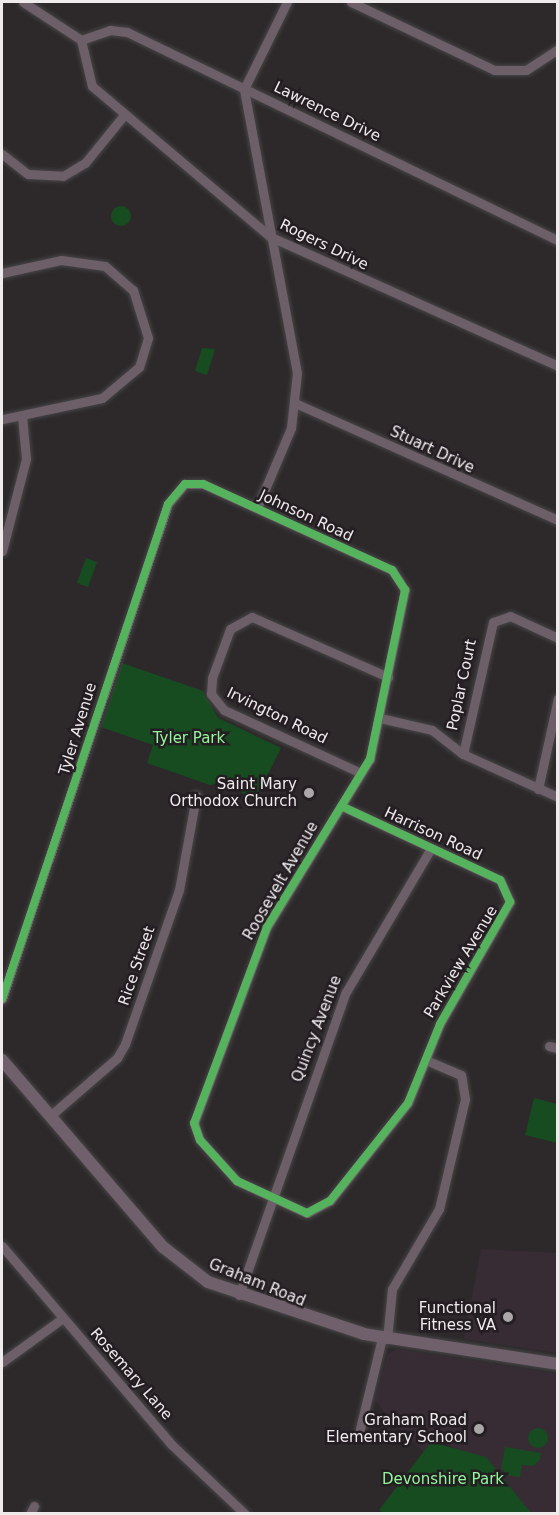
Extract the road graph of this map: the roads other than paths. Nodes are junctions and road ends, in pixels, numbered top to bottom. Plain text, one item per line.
1 (22, 2) edge
2 (287, 2) edge
3 (351, 2) edge
4 (81, 40) junction
5 (558, 49) edge
6 (244, 89) junction
7 (124, 115) junction
8 (2, 154) edge
9 (271, 237) junction
10 (558, 240) edge
11 (2, 273) edge
12 (558, 366) edge
13 (295, 403) junction
14 (22, 416) junction
15 (2, 419) edge
16 (197, 482) joint
17 (257, 508) junction
18 (558, 520) edge
19 (2, 551) edge
20 (401, 579) joint
21 (558, 638) edge
22 (388, 677) junction
23 (558, 698) edge
24 (380, 718) junction
25 (463, 754) junction
26 (361, 773) junction
27 (538, 789) junction
28 (196, 796) dead end
29 (558, 797) edge
30 (341, 806) junction
31 (431, 848) junction
32 (509, 892) joint
33 (2, 999) edge
34 (2, 1060) edge
35 (426, 1060) junction
36 (50, 1116) junction
37 (272, 1201) junction
38 (2, 1246) edge
39 (239, 1295) junction
40 (63, 1318) junction
41 (385, 1339) junction
42 (2, 1362) edge
43 (558, 1364) edge
44 (360, 1429) dead end
45 (245, 1514) edge

1 - 4 street
2 - 6 street
3 - 5 street
4 - 6 street, Lawrence Drive
4 - 7 street, Rogers Drive
6 - 9 street
6 - 10 street, Lawrence Drive
7 - 8 street
7 - 9 street, Rogers Drive
9 - 12 street, Rogers Drive
9 - 13 street
11 - 14 street
13 - 17 street
13 - 18 street, Stuart Drive
14 - 15 street
14 - 19 street
16 - 17 street, Johnson Road
16 - 33 street, Tyler Avenue
17 - 20 street, Johnson Road
20 - 22 street, Roosevelt Avenue
21 - 25 street, Poplar Court
22 - 24 street, Roosevelt Avenue
22 - 26 street, Irvington Road
23 - 27 street
24 - 25 street
24 - 26 street, Roosevelt Avenue
25 - 27 street
26 - 30 street, Roosevelt Avenue
27 - 29 street
28 - 36 street, Rice Street
30 - 31 street, Harrison Road
30 - 37 street, Roosevelt Avenue
31 - 32 street, Harrison Road
31 - 37 street, Quincy Avenue
32 - 35 street, Parkview Avenue
34 - 36 street, Graham Road
35 - 37 street, Parkview Avenue
35 - 41 street
36 - 39 street, Graham Road
37 - 39 street
38 - 40 street, Rosemary Lane
39 - 41 street, Graham Road
40 - 42 street
40 - 45 street, Rosemary Lane
41 - 43 street, Graham Road
41 - 44 street

